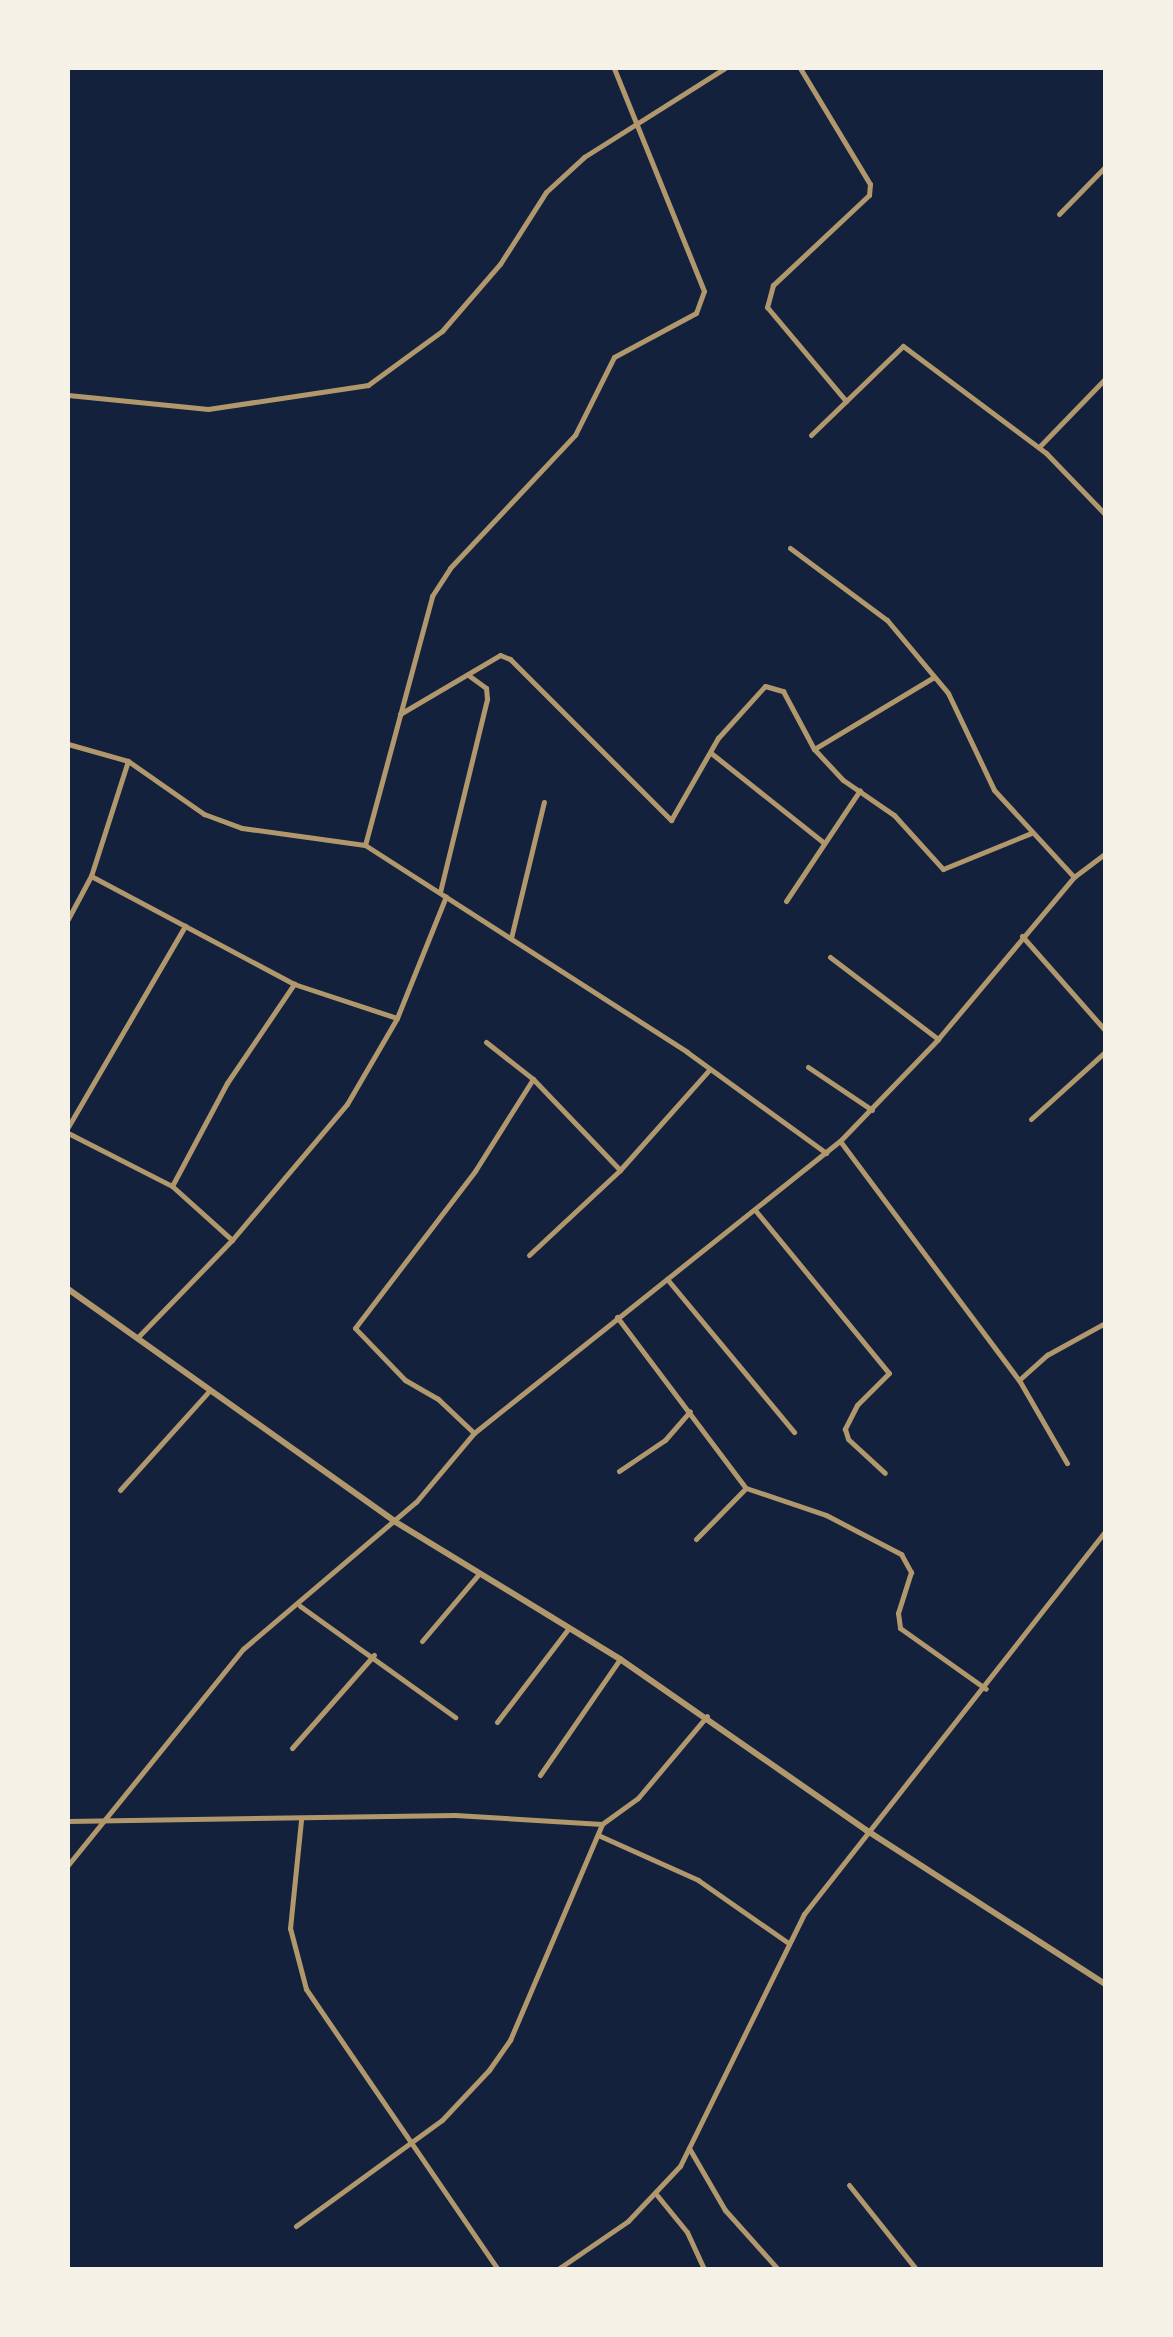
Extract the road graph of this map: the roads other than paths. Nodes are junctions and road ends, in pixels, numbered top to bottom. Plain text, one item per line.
1 (614, 68) edge
2 (725, 68) edge
3 (800, 68) edge
4 (639, 123) junction
5 (1105, 167) edge
6 (1099, 173) junction
7 (1105, 179) edge
8 (1059, 214) dead end
9 (1105, 379) edge
10 (68, 395) edge
11 (846, 401) junction
12 (811, 435) dead end
13 (1038, 447) junction
14 (1105, 514) edge
15 (790, 548) dead end
16 (468, 675) junction
17 (934, 677) junction
18 (400, 714) junction
19 (68, 744) edge
20 (814, 749) junction
21 (710, 753) junction
22 (128, 761) junction
23 (860, 790) junction
24 (544, 803) dead end
25 (1031, 834) junction
26 (822, 842) junction
27 (365, 845) junction
28 (1105, 854) edge
29 (91, 876) junction
30 (1074, 877) junction
31 (443, 894) junction
32 (786, 901) dead end
33 (68, 919) edge
34 (185, 926) junction
35 (1022, 936) junction
36 (511, 938) junction
37 (830, 957) dead end
38 (293, 984) junction
39 (397, 1018) junction
40 (1105, 1030) edge
41 (938, 1039) junction
42 (485, 1042) dead end
43 (1105, 1052) edge
44 (808, 1067) dead end
45 (710, 1069) junction
46 (533, 1079) junction
47 (872, 1110) junction
48 (1031, 1119) dead end
49 (68, 1127) edge
50 (68, 1133) edge
51 (840, 1141) junction
52 (826, 1153) junction
53 (620, 1170) junction
54 (172, 1186) junction
55 (755, 1210) junction
56 (232, 1240) junction
57 (529, 1255) dead end
58 (667, 1279) junction
59 (68, 1289) edge
60 (617, 1317) junction
61 (1105, 1323) edge
62 (137, 1338) junction
63 (1018, 1380) junction
64 (209, 1391) junction
65 (690, 1411) junction
66 (794, 1432) dead end
67 (474, 1433) junction
68 (1068, 1463) dead end
69 (619, 1471) dead end
70 (885, 1473) dead end
71 (747, 1488) junction
72 (120, 1490) dead end
73 (394, 1521) junction
74 (1105, 1532) edge
75 (696, 1539) dead end
76 (478, 1575) junction
77 (300, 1606) junction
78 (568, 1629) junction
79 (422, 1641) dead end
80 (374, 1655) junction
81 (620, 1659) junction
82 (986, 1689) junction
83 (707, 1716) junction
84 (455, 1717) dead end
85 (497, 1722) dead end
86 (292, 1748) dead end
87 (540, 1775) dead end
88 (301, 1820) junction
89 (68, 1821) edge
90 (103, 1821) junction
91 (602, 1824) junction
92 (866, 1830) junction
93 (598, 1835) junction
94 (68, 1865) edge
95 (787, 1942) junction
96 (1105, 1984) edge
97 (413, 2141) junction
98 (689, 2148) junction
99 (849, 2185) dead end
100 (656, 2194) junction
101 (296, 2226) dead end
102 (498, 2269) edge
103 (558, 2269) edge
104 (704, 2269) edge
105 (778, 2269) edge
106 (916, 2269) edge

1 - 4 street
2 - 4 street
3 - 11 street
4 - 10 street
4 - 18 street
5 - 6 street
6 - 7 street
6 - 8 street
9 - 13 street
11 - 12 street
11 - 13 street
13 - 14 street
15 - 17 street
16 - 18 street
16 - 21 street
16 - 31 street
17 - 20 street
17 - 25 street
18 - 27 street
19 - 22 street
20 - 21 street
20 - 23 street
21 - 26 street
22 - 27 street
22 - 29 street
23 - 25 street
23 - 26 street
24 - 36 street
25 - 30 street
26 - 32 street
27 - 31 street
28 - 30 street
29 - 33 street
29 - 34 street
30 - 35 street
31 - 36 street
31 - 39 street
34 - 38 street
34 - 49 street
35 - 40 street
35 - 41 street
36 - 45 street
37 - 41 street
38 - 39 street
38 - 54 street
39 - 56 street
41 - 47 street
42 - 46 street
43 - 48 street
44 - 47 street
45 - 52 street
45 - 53 street
46 - 53 street
46 - 67 street
47 - 51 street
50 - 54 street
51 - 52 street
51 - 63 street
52 - 55 street
53 - 57 street
54 - 56 street
55 - 58 street
55 - 70 street
56 - 62 street
58 - 60 street
58 - 66 street
59 - 62 street
60 - 65 street
60 - 67 street
61 - 63 street
62 - 64 street
63 - 68 street
64 - 72 street
64 - 73 street
65 - 69 street
65 - 71 street
67 - 73 street
71 - 75 street
71 - 82 street
73 - 76 street
73 - 77 street
74 - 82 street
76 - 78 street
76 - 79 street
77 - 80 street
77 - 90 street
78 - 81 street
78 - 85 street
80 - 84 street
80 - 86 street
81 - 83 street
81 - 87 street
82 - 92 street
83 - 91 street
83 - 92 street
88 - 90 street
88 - 91 street
88 - 97 street
89 - 90 street
90 - 94 street
91 - 93 street
92 - 95 street
92 - 96 street
93 - 95 street
93 - 97 street
95 - 98 street
97 - 101 street
97 - 102 street
98 - 100 street
98 - 105 street
99 - 106 street
100 - 103 street
100 - 104 street

